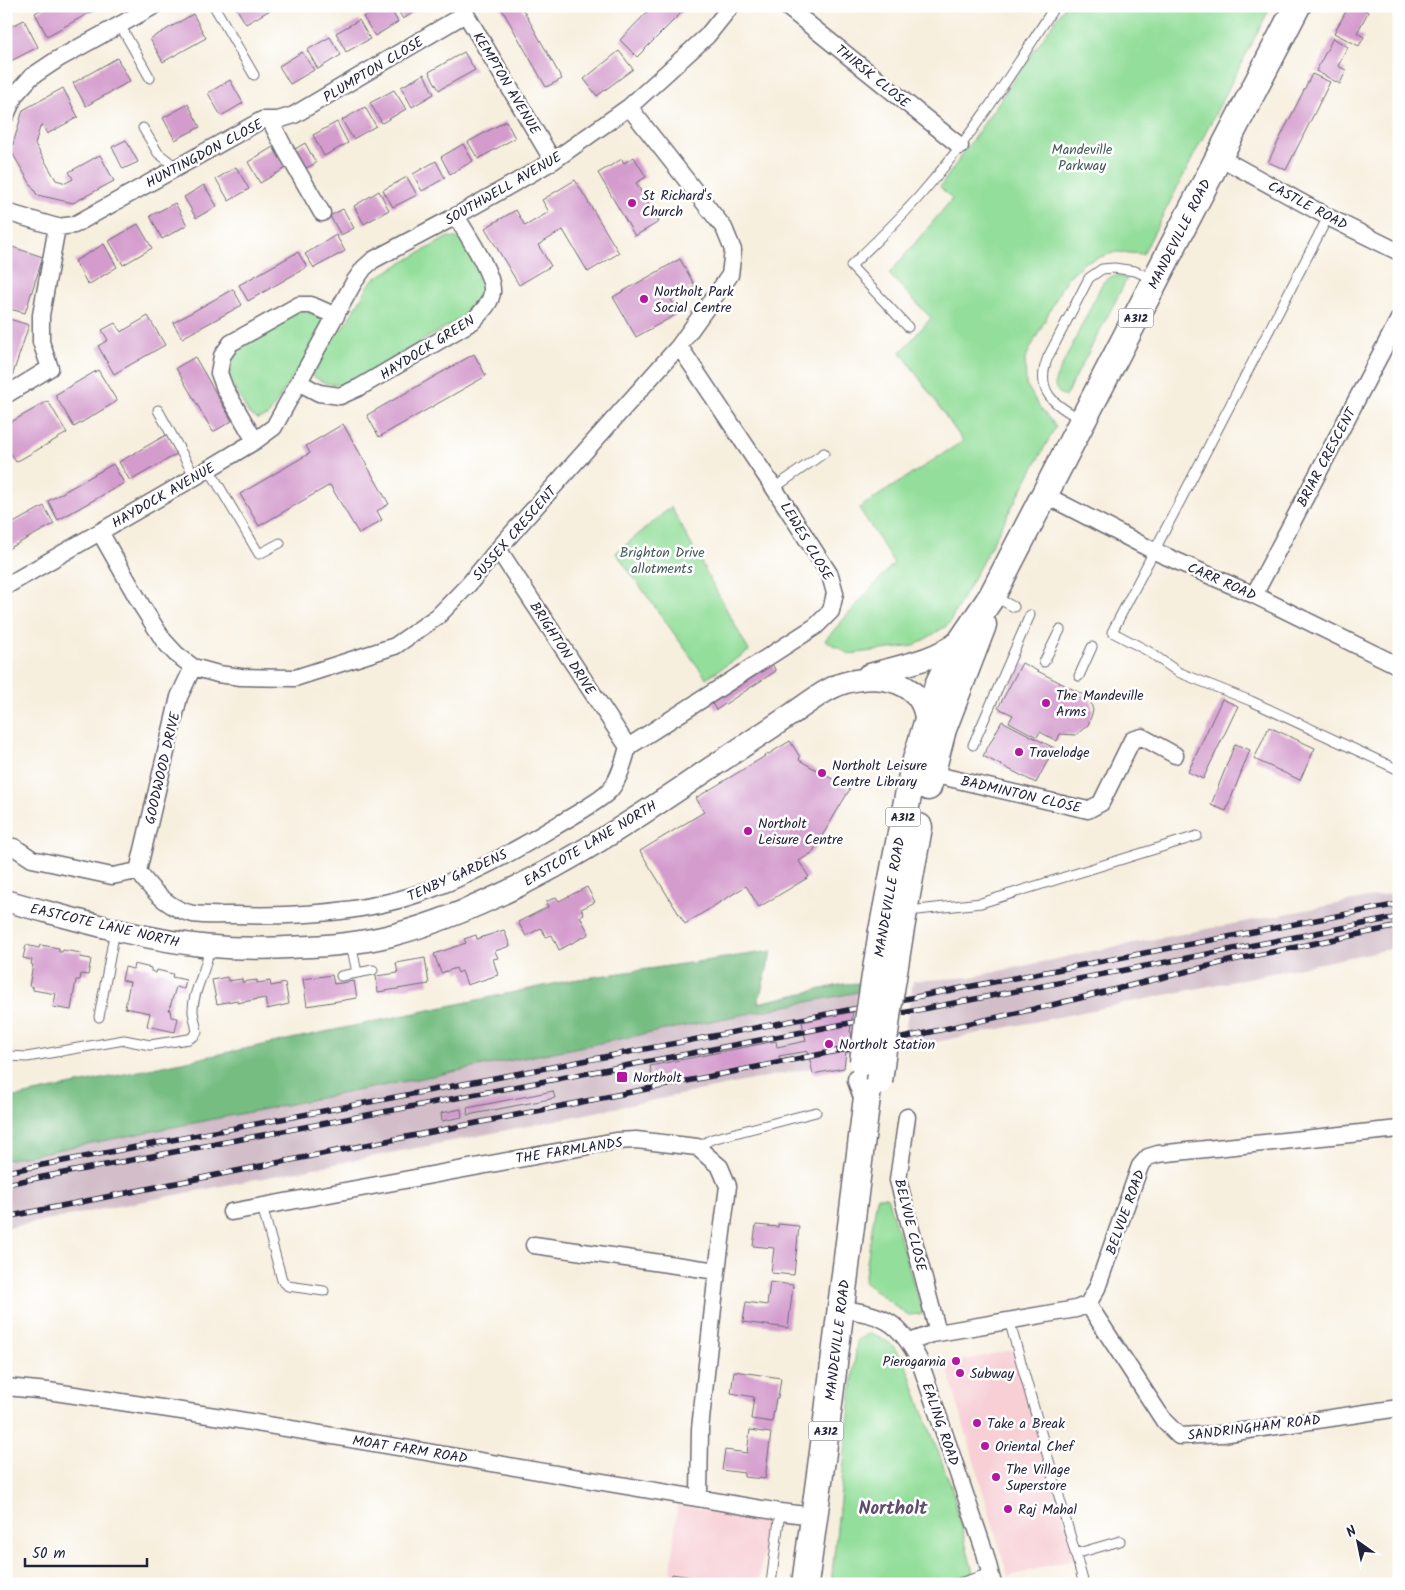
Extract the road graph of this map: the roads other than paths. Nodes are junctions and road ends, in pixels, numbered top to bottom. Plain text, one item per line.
1 (154, 6) edge
2 (214, 6) edge
3 (731, 6) edge
4 (786, 6) edge
5 (1055, 6) edge
6 (1297, 6) edge
7 (463, 10) edge
8 (120, 25) junction
9 (254, 75) dead end
10 (150, 78) dead end
11 (629, 107) junction
12 (6, 115) edge
13 (274, 120) junction
14 (144, 128) dead end
15 (960, 146) junction
16 (1219, 157) junction
17 (553, 160) junction
18 (177, 168) junction
19 (6, 212) edge
20 (322, 213) dead end
21 (456, 216) junction
22 (1328, 217) junction
23 (57, 227) junction
24 (1399, 252) edge
25 (1156, 280) junction
26 (336, 316) junction
27 (1399, 319) edge
28 (908, 328) dead end
29 (679, 346) junction
30 (300, 383) junction
31 (6, 395) edge
32 (158, 410) dead end
33 (1084, 420) junction
34 (255, 441) junction
35 (824, 453) dead end
36 (202, 473) junction
37 (774, 488) junction
38 (1045, 495) junction
39 (100, 532) junction
40 (280, 543) dead end
41 (498, 549) junction
42 (1154, 551) junction
43 (6, 586) edge
44 (1254, 595) junction
45 (1003, 601) junction
46 (1030, 614) dead end
47 (1060, 630) dead end
48 (961, 640) junction
49 (1092, 647) dead end
50 (1044, 662) dead end
51 (1399, 666) edge
52 (193, 668) junction
53 (883, 671) junction
54 (1079, 676) dead end
55 (854, 681) junction
56 (903, 686) junction
57 (942, 699) junction
58 (973, 746) dead end
59 (628, 747) junction
60 (1175, 755) dead end
61 (1399, 770) edge
62 (922, 771) junction
63 (1197, 836) dead end
64 (14, 847) dead end
65 (138, 871) junction
66 (6, 901) edge
67 (906, 909) junction
68 (115, 930) junction
69 (891, 933) junction
70 (351, 942) junction
71 (209, 946) junction
72 (373, 970) dead end
73 (357, 973) junction
74 (341, 976) dead end
75 (100, 1017) dead end
76 (9, 1056) dead end
77 (816, 1112) dead end
78 (907, 1117) dead end
79 (1399, 1129) edge
80 (697, 1147) junction
81 (262, 1206) junction
82 (231, 1212) dead end
83 (534, 1245) dead end
84 (717, 1271) junction
85 (324, 1291) dead end
86 (1088, 1304) junction
87 (840, 1309) junction
88 (1009, 1320) junction
89 (938, 1333) junction
90 (910, 1342) junction
91 (6, 1387) edge
92 (1399, 1408) edge
93 (699, 1497) junction
94 (780, 1512) junction
95 (814, 1516) junction
96 (1120, 1541) dead end
97 (1075, 1554) junction
98 (991, 1578) edge
99 (771, 1584) edge
100 (805, 1584) edge
101 (957, 1584) edge
102 (1084, 1584) edge

1 - 8 street
2 - 9 lane
3 - 11 street, SOUTHWELL AVENUE
4 - 15 street, THIRSK CLOSE
5 - 15 lane
6 - 16 main road, MANDEVILLE ROAD / A312
7 - 13 street, PLUMPTON CLOSE
7 - 17 street, KEMPTON AVENUE
8 - 10 lane
8 - 12 street
11 - 17 street, SOUTHWELL AVENUE
11 - 29 street, SUSSEX CRESCENT
13 - 18 street, HUNTINGDON CLOSE
13 - 20 street
14 - 18 lane
15 - 28 lane
16 - 22 street, CASTLE ROAD
16 - 25 main road, MANDEVILLE ROAD / A312
17 - 21 street, SOUTHWELL AVENUE
18 - 23 street, HUNTINGDON CLOSE
19 - 23 street
21 - 26 street, SOUTHWELL AVENUE
21 - 30 street, HAYDOCK GREEN
22 - 24 street, CASTLE ROAD
22 - 42 lane
23 - 31 street
25 - 33 main road, MANDEVILLE ROAD / A312
25 - 33 lane
26 - 30 street, SOUTHWELL AVENUE
26 - 34 street
27 - 44 street, BRIAR CRESCENT
29 - 37 street, LEWES CLOSE
29 - 41 street, SUSSEX CRESCENT
30 - 34 street, HAYDOCK AVENUE
32 - 36 lane
33 - 38 main road, MANDEVILLE ROAD / A312
34 - 36 street, HAYDOCK AVENUE
35 - 37 lane
36 - 39 street, HAYDOCK AVENUE
36 - 40 lane
37 - 59 street, LEWES CLOSE
38 - 42 street, CARR ROAD
38 - 45 main road, MANDEVILLE ROAD / A312
39 - 43 street, HAYDOCK AVENUE
39 - 52 street, SUSSEX CRESCENT
41 - 52 street, SUSSEX CRESCENT
41 - 59 street, BRIGHTON DRIVE
42 - 44 street, CARR ROAD
42 - 61 lane
44 - 51 street, CARR ROAD
45 - 48 main road, MANDEVILLE ROAD / A312
45 - 57 main road, MANDEVILLE ROAD / A312
46 - 58 lane
47 - 50 lane
48 - 53 street, EASTCOTE LANE NORTH
48 - 57 main road, MANDEVILLE ROAD / A312
49 - 54 lane
52 - 65 street, GOODWOOD DRIVE
53 - 55 street, EASTCOTE LANE NORTH
53 - 57 street, EASTCOTE LANE NORTH
55 - 56 street, EASTCOTE LANE NORTH
55 - 70 street, EASTCOTE LANE NORTH
56 - 57 street, EASTCOTE LANE NORTH
56 - 57 street, EASTCOTE LANE NORTH
57 - 62 main road, MANDEVILLE ROAD / A312
59 - 65 street, TENBY GARDENS
60 - 62 street, BADMINTON CLOSE
62 - 67 main road, MANDEVILLE ROAD / A312
62 - 69 main road, MANDEVILLE ROAD / A312
63 - 67 lane
64 - 65 street
66 - 68 street, EASTCOTE LANE NORTH
67 - 69 main road, MANDEVILLE ROAD / A312
68 - 71 street, EASTCOTE LANE NORTH
68 - 75 lane
69 - 87 main road, MANDEVILLE ROAD / A312, bridge
70 - 71 street, EASTCOTE LANE NORTH
70 - 73 lane
71 - 76 lane
72 - 73 lane
73 - 74 lane
77 - 80 lane
78 - 89 street, BELVUE CLOSE
79 - 86 street, BELVUE ROAD
80 - 81 street, THE FARMLANDS
80 - 84 street
81 - 82 street, THE FARMLANDS
81 - 85 lane
83 - 84 street
84 - 93 street
86 - 88 street
86 - 92 street, SANDRINGHAM ROAD
87 - 90 street, EALING ROAD
87 - 95 main road, MANDEVILLE ROAD / A312
88 - 89 street
88 - 97 lane
89 - 90 street
90 - 98 street, EALING ROAD
91 - 93 street, MOAT FARM ROAD
93 - 94 street, MOAT FARM ROAD
94 - 95 street, MOAT FARM ROAD
94 - 99 lane
95 - 100 main road, MANDEVILLE ROAD / A312
96 - 97 lane
97 - 102 lane
98 - 101 lane

